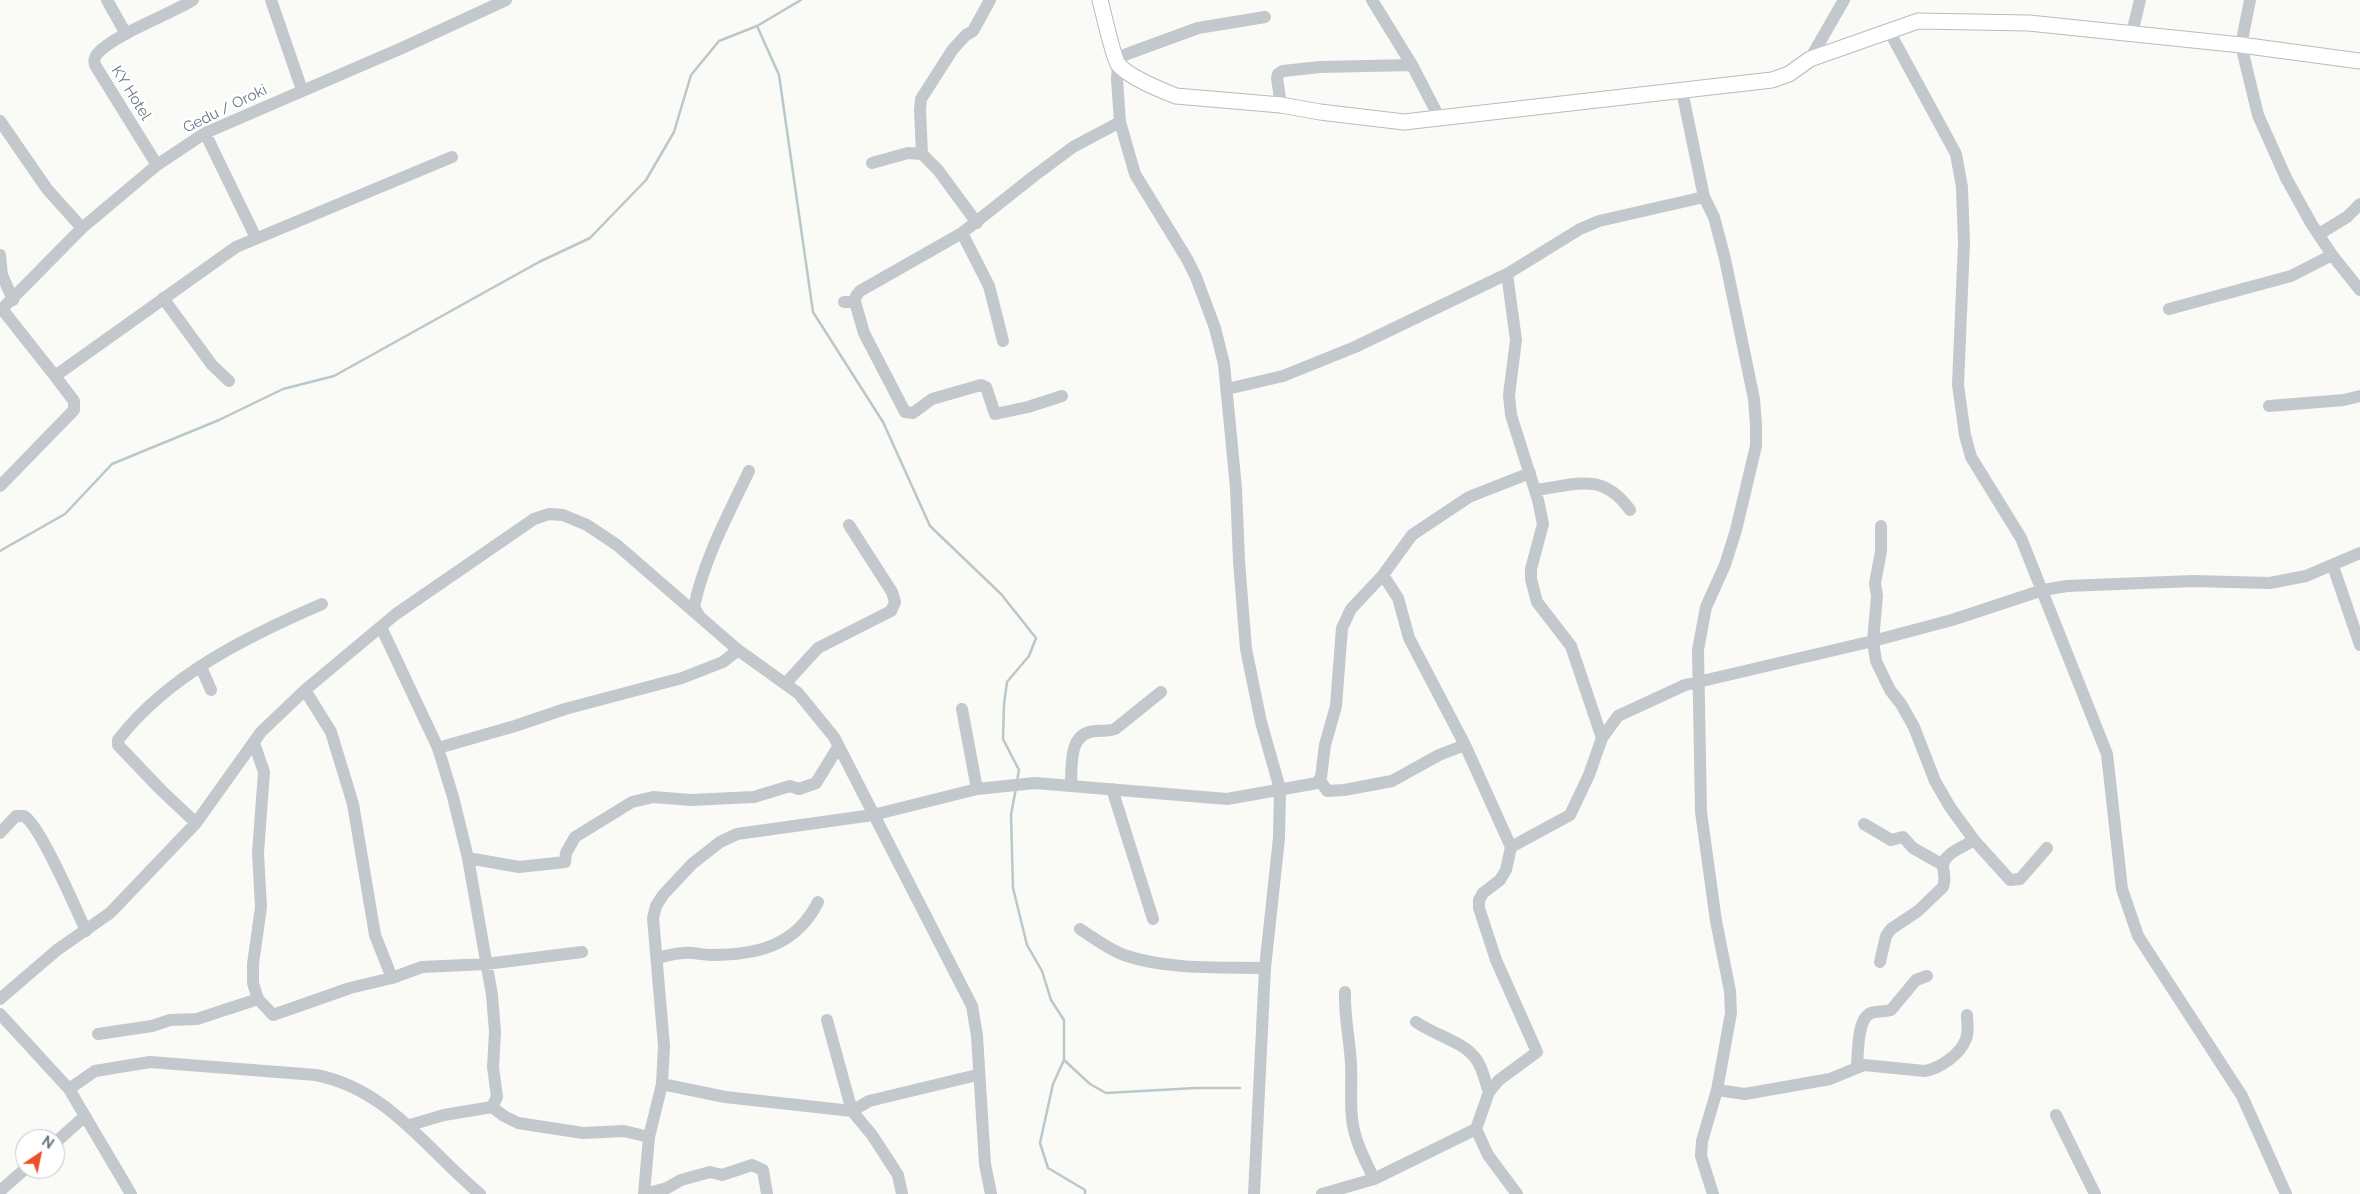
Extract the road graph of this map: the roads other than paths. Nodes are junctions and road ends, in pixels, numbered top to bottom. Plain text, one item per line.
1 (107, 0) edge
2 (193, 0) edge
3 (271, 0) edge
4 (506, 0) edge
5 (990, 0) edge
6 (1100, 0) edge
7 (1372, 0) edge
8 (1844, 0) edge
9 (2140, 0) edge
10 (2250, 0) edge
11 (1265, 17) dead end
12 (1889, 31) junction
13 (2132, 33) junction
14 (126, 34) junction
15 (2241, 45) junction
16 (1810, 59) junction
17 (2360, 60) edge
18 (1117, 61) junction
19 (1412, 65) junction
20 (302, 90) junction
21 (1682, 91) junction
22 (1281, 105) junction
23 (1440, 119) junction
24 (0, 122) edge
25 (1120, 122) junction
26 (205, 133) junction
27 (922, 154) junction
28 (452, 157) dead end
29 (872, 163) dead end
30 (157, 165) junction
31 (1704, 196) junction
32 (2360, 204) edge
33 (978, 223) junction
34 (82, 228) junction
35 (962, 233) junction
36 (2319, 234) junction
37 (256, 238) junction
38 (0, 255) edge
39 (2332, 255) junction
40 (1507, 274) junction
41 (2360, 290) edge
42 (163, 298) junction
43 (12, 300) junction
44 (2169, 309) dead end
45 (1, 310) edge
46 (1003, 341) dead end
47 (55, 376) junction
48 (229, 381) dead end
49 (1227, 389) junction
50 (1062, 396) dead end
51 (2360, 396) edge
52 (2269, 406) dead end
53 (749, 471) dead end
54 (1530, 473) junction
55 (0, 486) edge
56 (1535, 490) junction
57 (1630, 510) dead end
58 (849, 525) dead end
59 (1881, 526) dead end
60 (2360, 553) edge
61 (2333, 566) junction
62 (1383, 575) junction
63 (2043, 590) junction
64 (322, 604) dead end
65 (701, 619) junction
66 (381, 627) junction
67 (1873, 641) junction
68 (2360, 645) edge
69 (738, 650) junction
70 (201, 667) junction
71 (786, 683) junction
72 (1697, 683) junction
73 (211, 690) dead end
74 (304, 690) junction
75 (1161, 692) dead end
76 (962, 709) dead end
77 (1602, 738) junction
78 (254, 743) junction
79 (1465, 745) junction
80 (838, 747) junction
81 (438, 748) junction
82 (1320, 780) junction
83 (1071, 785) junction
84 (978, 789) junction
85 (1112, 789) junction
86 (1280, 789) junction
87 (874, 815) junction
88 (196, 823) junction
89 (1864, 824) dead end
90 (0, 833) edge
91 (1974, 840) junction
92 (1511, 847) junction
93 (2047, 848) dead end
94 (468, 858) junction
95 (1943, 865) junction
96 (818, 902) dead end
97 (1153, 919) dead end
98 (1080, 929) dead end
99 (86, 931) junction
100 (582, 952) dead end
101 (657, 958) junction
102 (1880, 962) dead end
103 (486, 964) junction
104 (1265, 968) junction
105 (1927, 976) dead end
106 (392, 978) junction
107 (1345, 992) dead end
108 (0, 999) edge
109 (258, 999) junction
110 (0, 1014) edge
111 (1967, 1015) dead end
112 (827, 1020) dead end
113 (1416, 1022) dead end
114 (98, 1034) dead end
115 (1857, 1066) junction
116 (978, 1075) junction
117 (662, 1084) junction
118 (69, 1089) junction
119 (1716, 1090) junction
120 (1489, 1092) junction
121 (492, 1107) junction
122 (852, 1111) junction
123 (2056, 1115) dead end
124 (85, 1116) junction
125 (410, 1126) junction
126 (1476, 1129) junction
127 (65, 1134) edge
128 (649, 1137) junction
129 (15, 1178) edge
130 (1374, 1180) junction
131 (0, 1191) edge
132 (131, 1194) edge
133 (480, 1194) edge
134 (644, 1194) edge
135 (767, 1194) edge
136 (902, 1194) edge
137 (991, 1194) edge
138 (1254, 1194) edge
139 (1322, 1194) edge
140 (1517, 1194) edge
141 (1713, 1194) edge
142 (2095, 1194) edge
143 (2286, 1194) edge

1 - 14 street
2 - 14 street, KY Hotel
3 - 20 street
4 - 20 street, Gedu / Oroki
5 - 27 street
6 - 18 main road
7 - 19 street
8 - 16 street
9 - 13 street
10 - 15 street
11 - 18 street
12 - 13 main road
12 - 16 main road
12 - 63 street
13 - 15 main road
14 - 30 street, KY Hotel
15 - 17 main road
15 - 36 street
16 - 21 main road
18 - 22 main road
18 - 25 street
19 - 22 street
19 - 23 street
20 - 26 street, Gedu / Oroki
21 - 23 main road
21 - 31 street
22 - 23 main road
24 - 34 street
25 - 33 street
25 - 49 street
26 - 30 street, Gedu / Oroki
26 - 37 street
27 - 29 street
27 - 33 street
28 - 37 street
30 - 34 street, Gedu / Oroki
31 - 40 street
31 - 72 street
32 - 36 street
33 - 35 street
34 - 43 street, Gedu / Oroki
35 - 46 street
35 - 50 street
36 - 39 street
37 - 42 street
38 - 43 street
39 - 41 street
39 - 44 street
40 - 49 street
40 - 54 street
42 - 47 street
42 - 48 street
43 - 45 street, Gedu / Oroki
45 - 47 street
47 - 55 street
49 - 86 street
51 - 52 street
53 - 65 street
54 - 56 street
54 - 62 street
56 - 57 street
56 - 77 street
58 - 71 street
59 - 67 street
60 - 61 street
61 - 63 street
61 - 68 street
62 - 79 street
62 - 82 street
63 - 67 street
63 - 143 street
64 - 70 street
65 - 66 street
65 - 69 street
66 - 74 street
66 - 81 street
67 - 72 street
67 - 91 street
69 - 71 street
69 - 81 street
70 - 73 street
70 - 88 street
71 - 80 street
72 - 77 street
72 - 119 street
74 - 78 street
74 - 106 street
75 - 83 street
76 - 84 street
77 - 92 street
78 - 88 street
78 - 109 street
79 - 82 street
79 - 92 street
80 - 87 street
80 - 94 street
81 - 94 street
82 - 86 street
83 - 84 street
83 - 85 street
84 - 87 street
85 - 86 street
85 - 97 street
86 - 104 street
87 - 101 street
87 - 116 street
88 - 99 street
89 - 95 street
90 - 99 street
91 - 93 street
91 - 95 street
92 - 120 street
94 - 103 street
95 - 102 street
96 - 101 street
98 - 104 street
99 - 108 street
100 - 103 street
101 - 117 street
103 - 106 street
103 - 121 street
104 - 138 street
105 - 115 street
106 - 109 street
107 - 130 street
109 - 114 street
110 - 118 street
111 - 115 street
112 - 122 street
113 - 120 street
115 - 119 street
116 - 122 street
116 - 137 street
117 - 122 street
117 - 128 street
118 - 124 street
118 - 125 street
119 - 141 street
120 - 126 street
121 - 125 street
121 - 128 street
122 - 136 street
123 - 142 street
124 - 127 street
124 - 132 street
125 - 133 street
126 - 130 street
126 - 140 street
128 - 134 street
129 - 131 street
130 - 139 street
134 - 135 street

